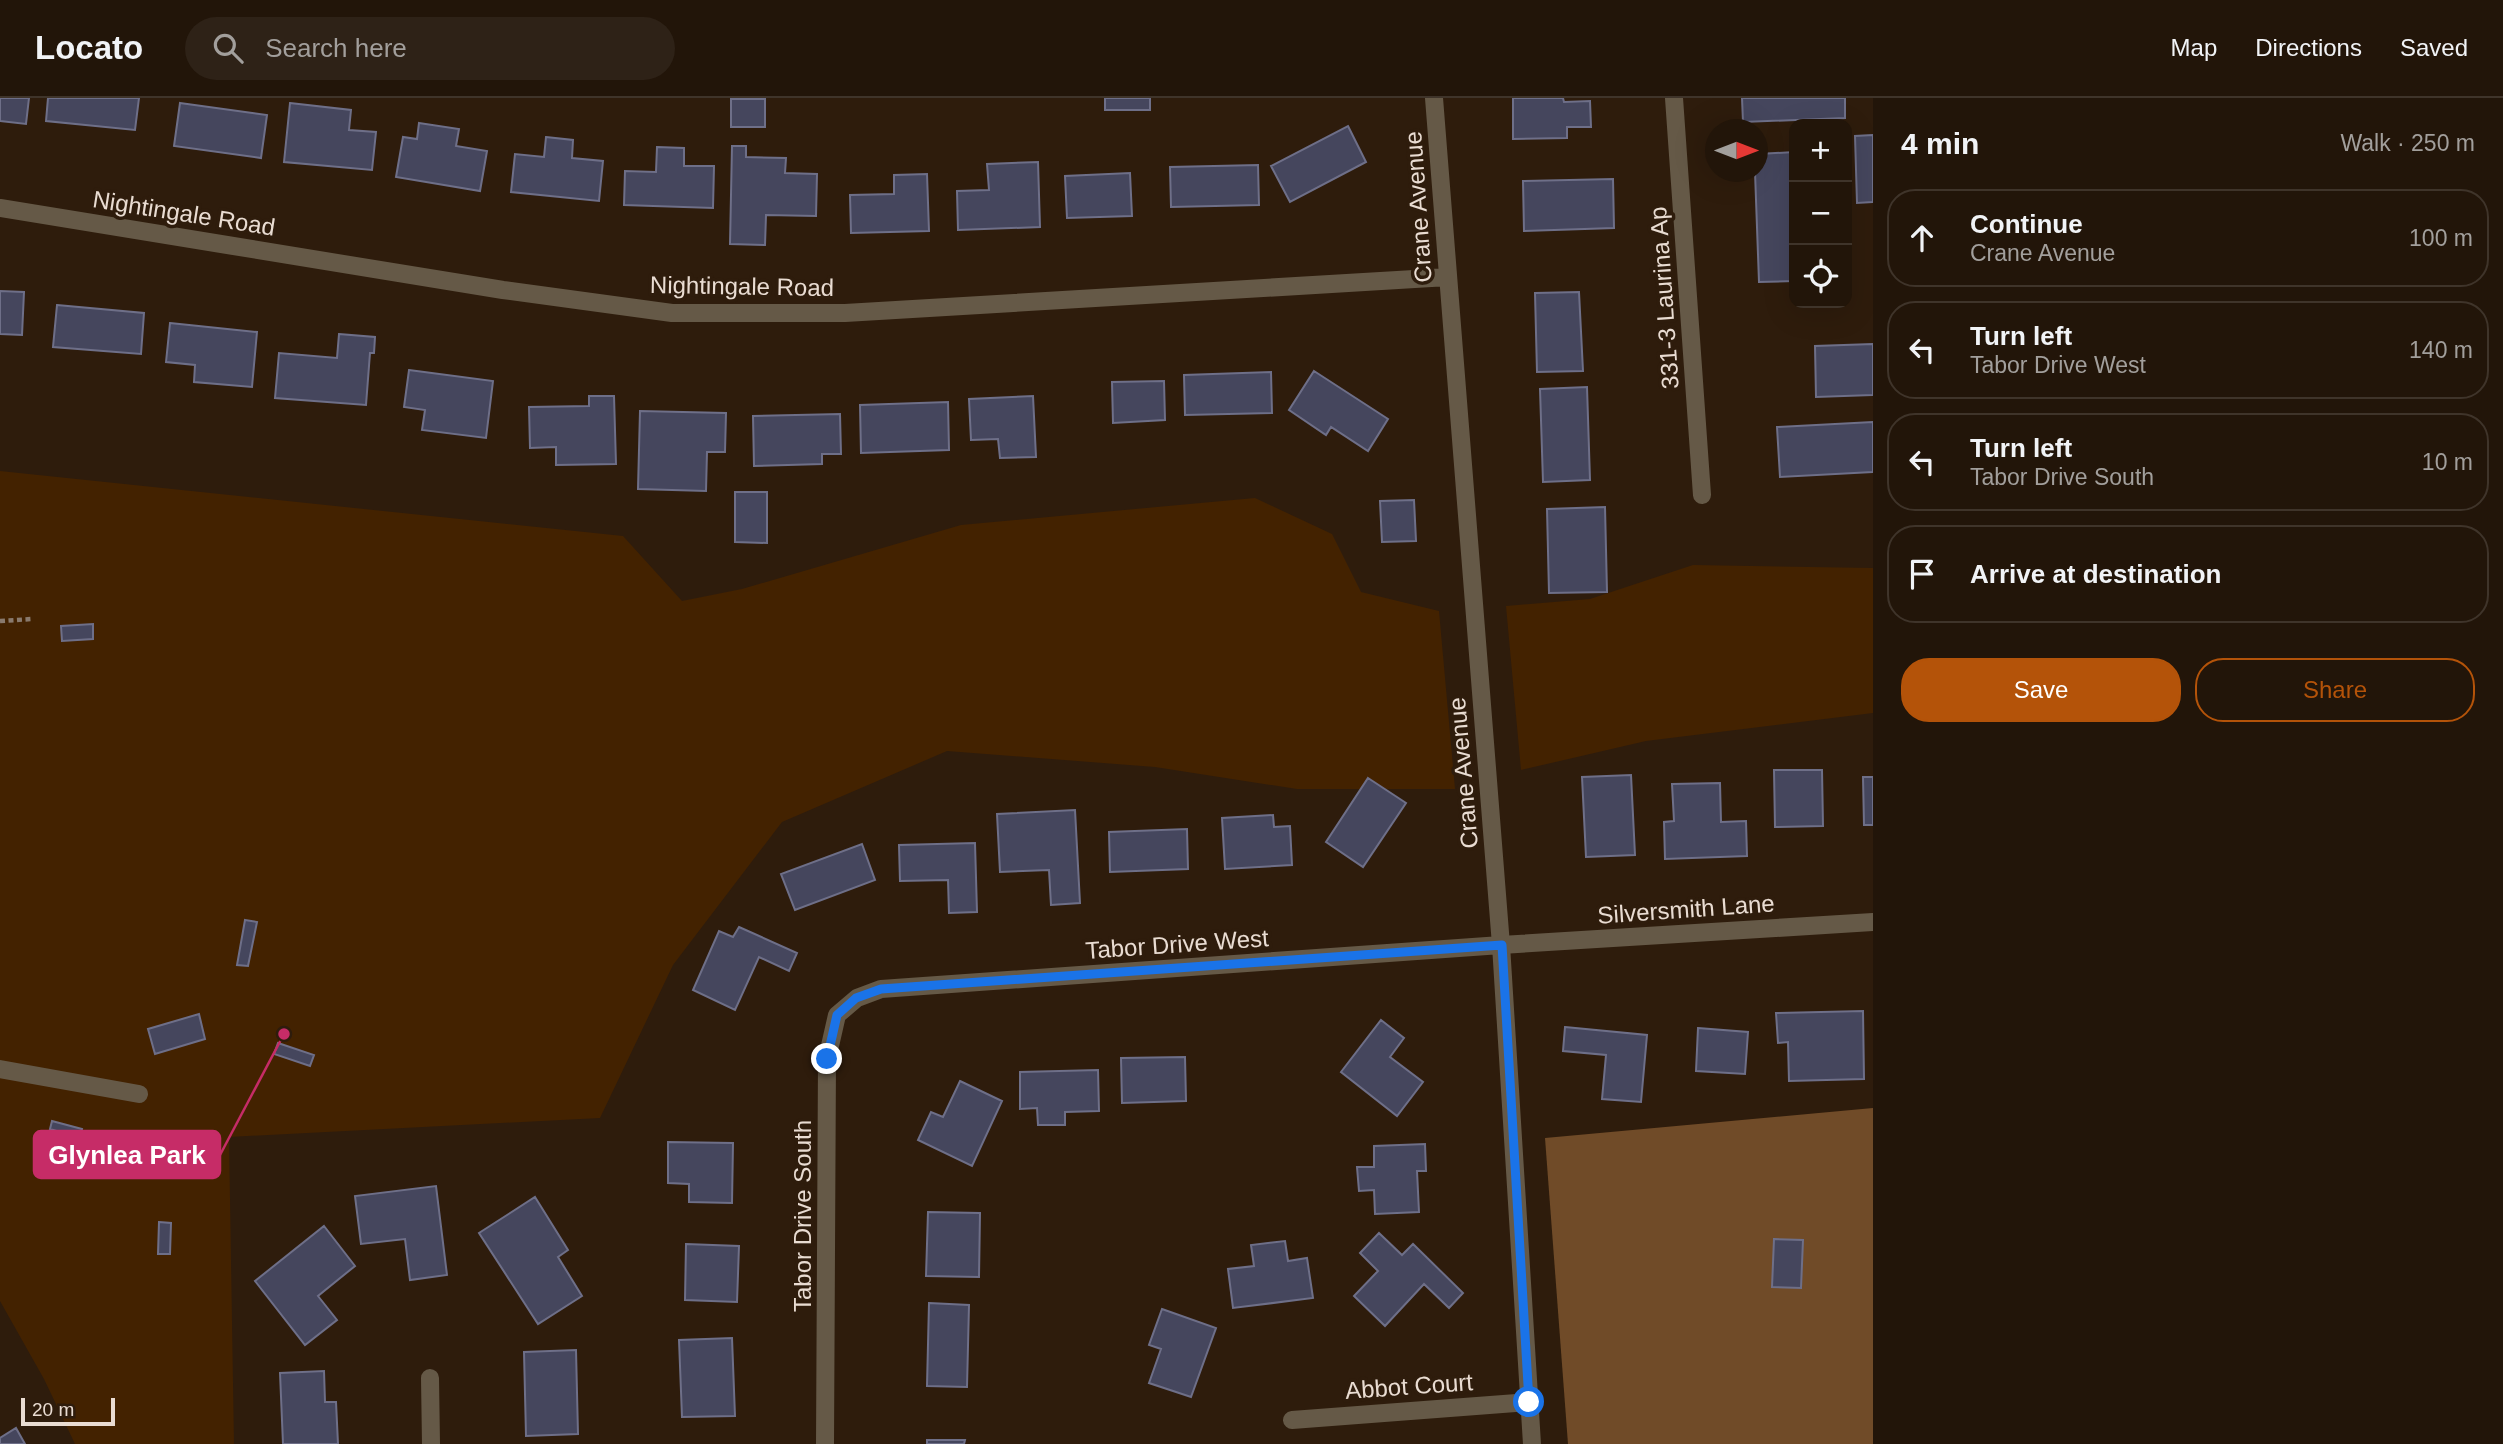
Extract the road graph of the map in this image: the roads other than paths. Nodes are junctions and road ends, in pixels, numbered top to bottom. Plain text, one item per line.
1 (1434, 98) edge
2 (1674, 98) edge
3 (0, 208) edge
4 (1448, 277) junction
5 (1702, 495) dead end
6 (1873, 922) edge
7 (1502, 945) junction
8 (856, 998) joint
9 (0, 1069) edge
10 (138, 1094) dead end
11 (430, 1378) dead end
12 (1529, 1402) junction
13 (1292, 1420) dead end
14 (431, 1444) edge
15 (825, 1444) edge
16 (1532, 1444) edge

1 - 4 street, Crane Avenue
2 - 5 street, 331-3 Laurina Ap
3 - 4 street, Nightingale Road
4 - 7 street, Crane Avenue
6 - 7 street, Silversmith Lane
7 - 8 street, Tabor Drive West
7 - 12 street, Crane Avenue
8 - 15 street, Tabor Drive South
9 - 10 street
11 - 14 street
12 - 13 street, Abbot Court
12 - 16 street, Crane Avenue

